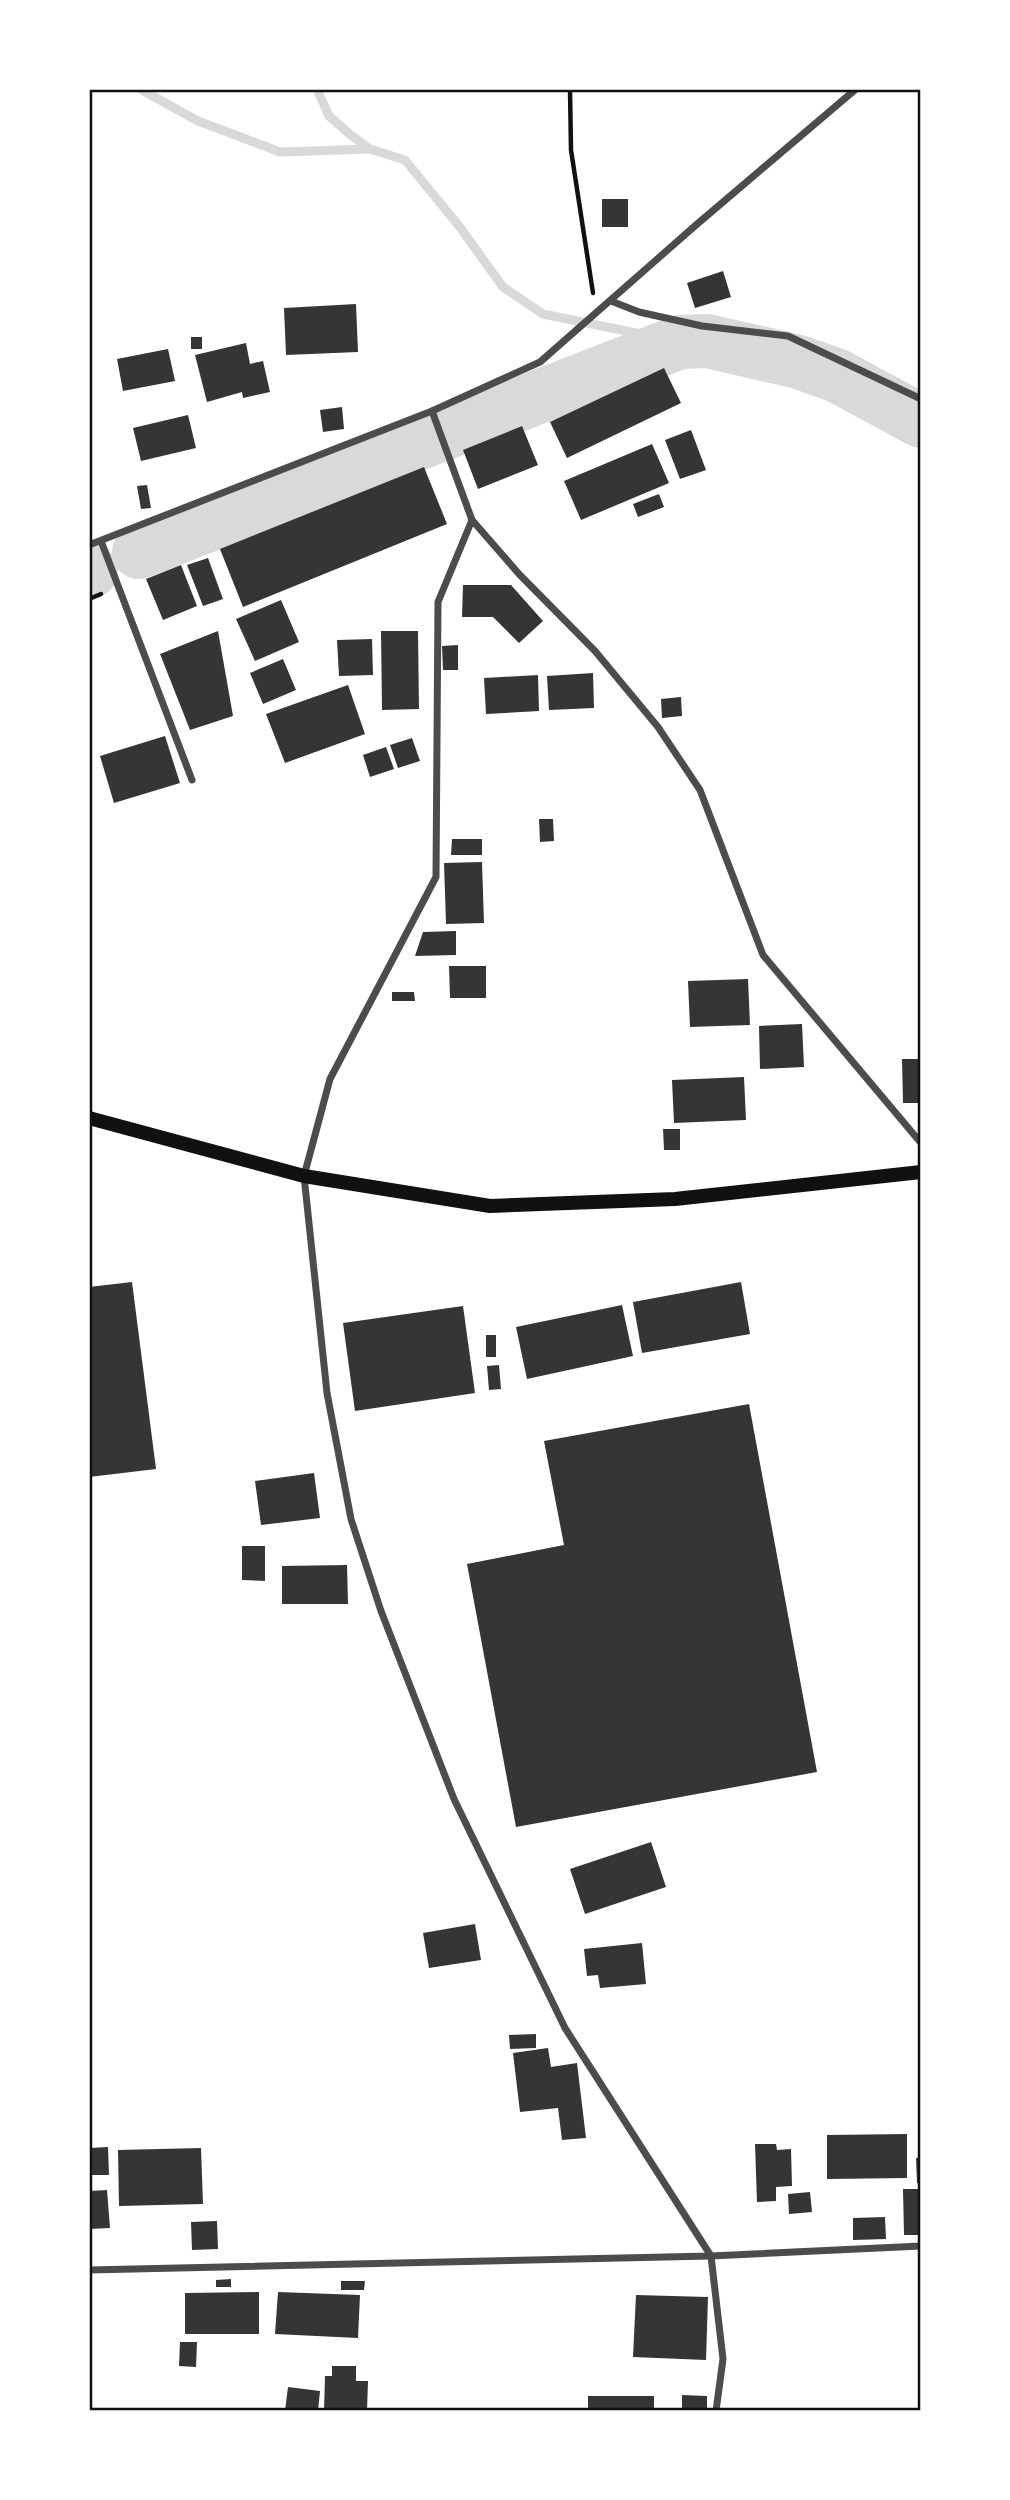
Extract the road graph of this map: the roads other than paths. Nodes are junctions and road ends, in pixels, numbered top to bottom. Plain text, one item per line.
1 (856, 89) edge
2 (611, 301) junction
3 (921, 399) edge
4 (432, 411) junction
5 (472, 520) junction
6 (101, 541) junction
7 (89, 545) edge
8 (192, 779) dead end
9 (89, 1118) edge
10 (921, 1143) edge
11 (921, 1172) edge
12 (304, 1176) junction
13 (921, 2246) edge
14 (711, 2256) junction
15 (89, 2270) edge
16 (716, 2411) edge

1 - 2 street
2 - 3 street
2 - 4 street
4 - 5 street
4 - 6 street
5 - 10 street
5 - 12 street
6 - 7 street
6 - 8 street
9 - 12 main road
11 - 12 main road
12 - 14 street
13 - 14 street
14 - 15 street
14 - 16 street

